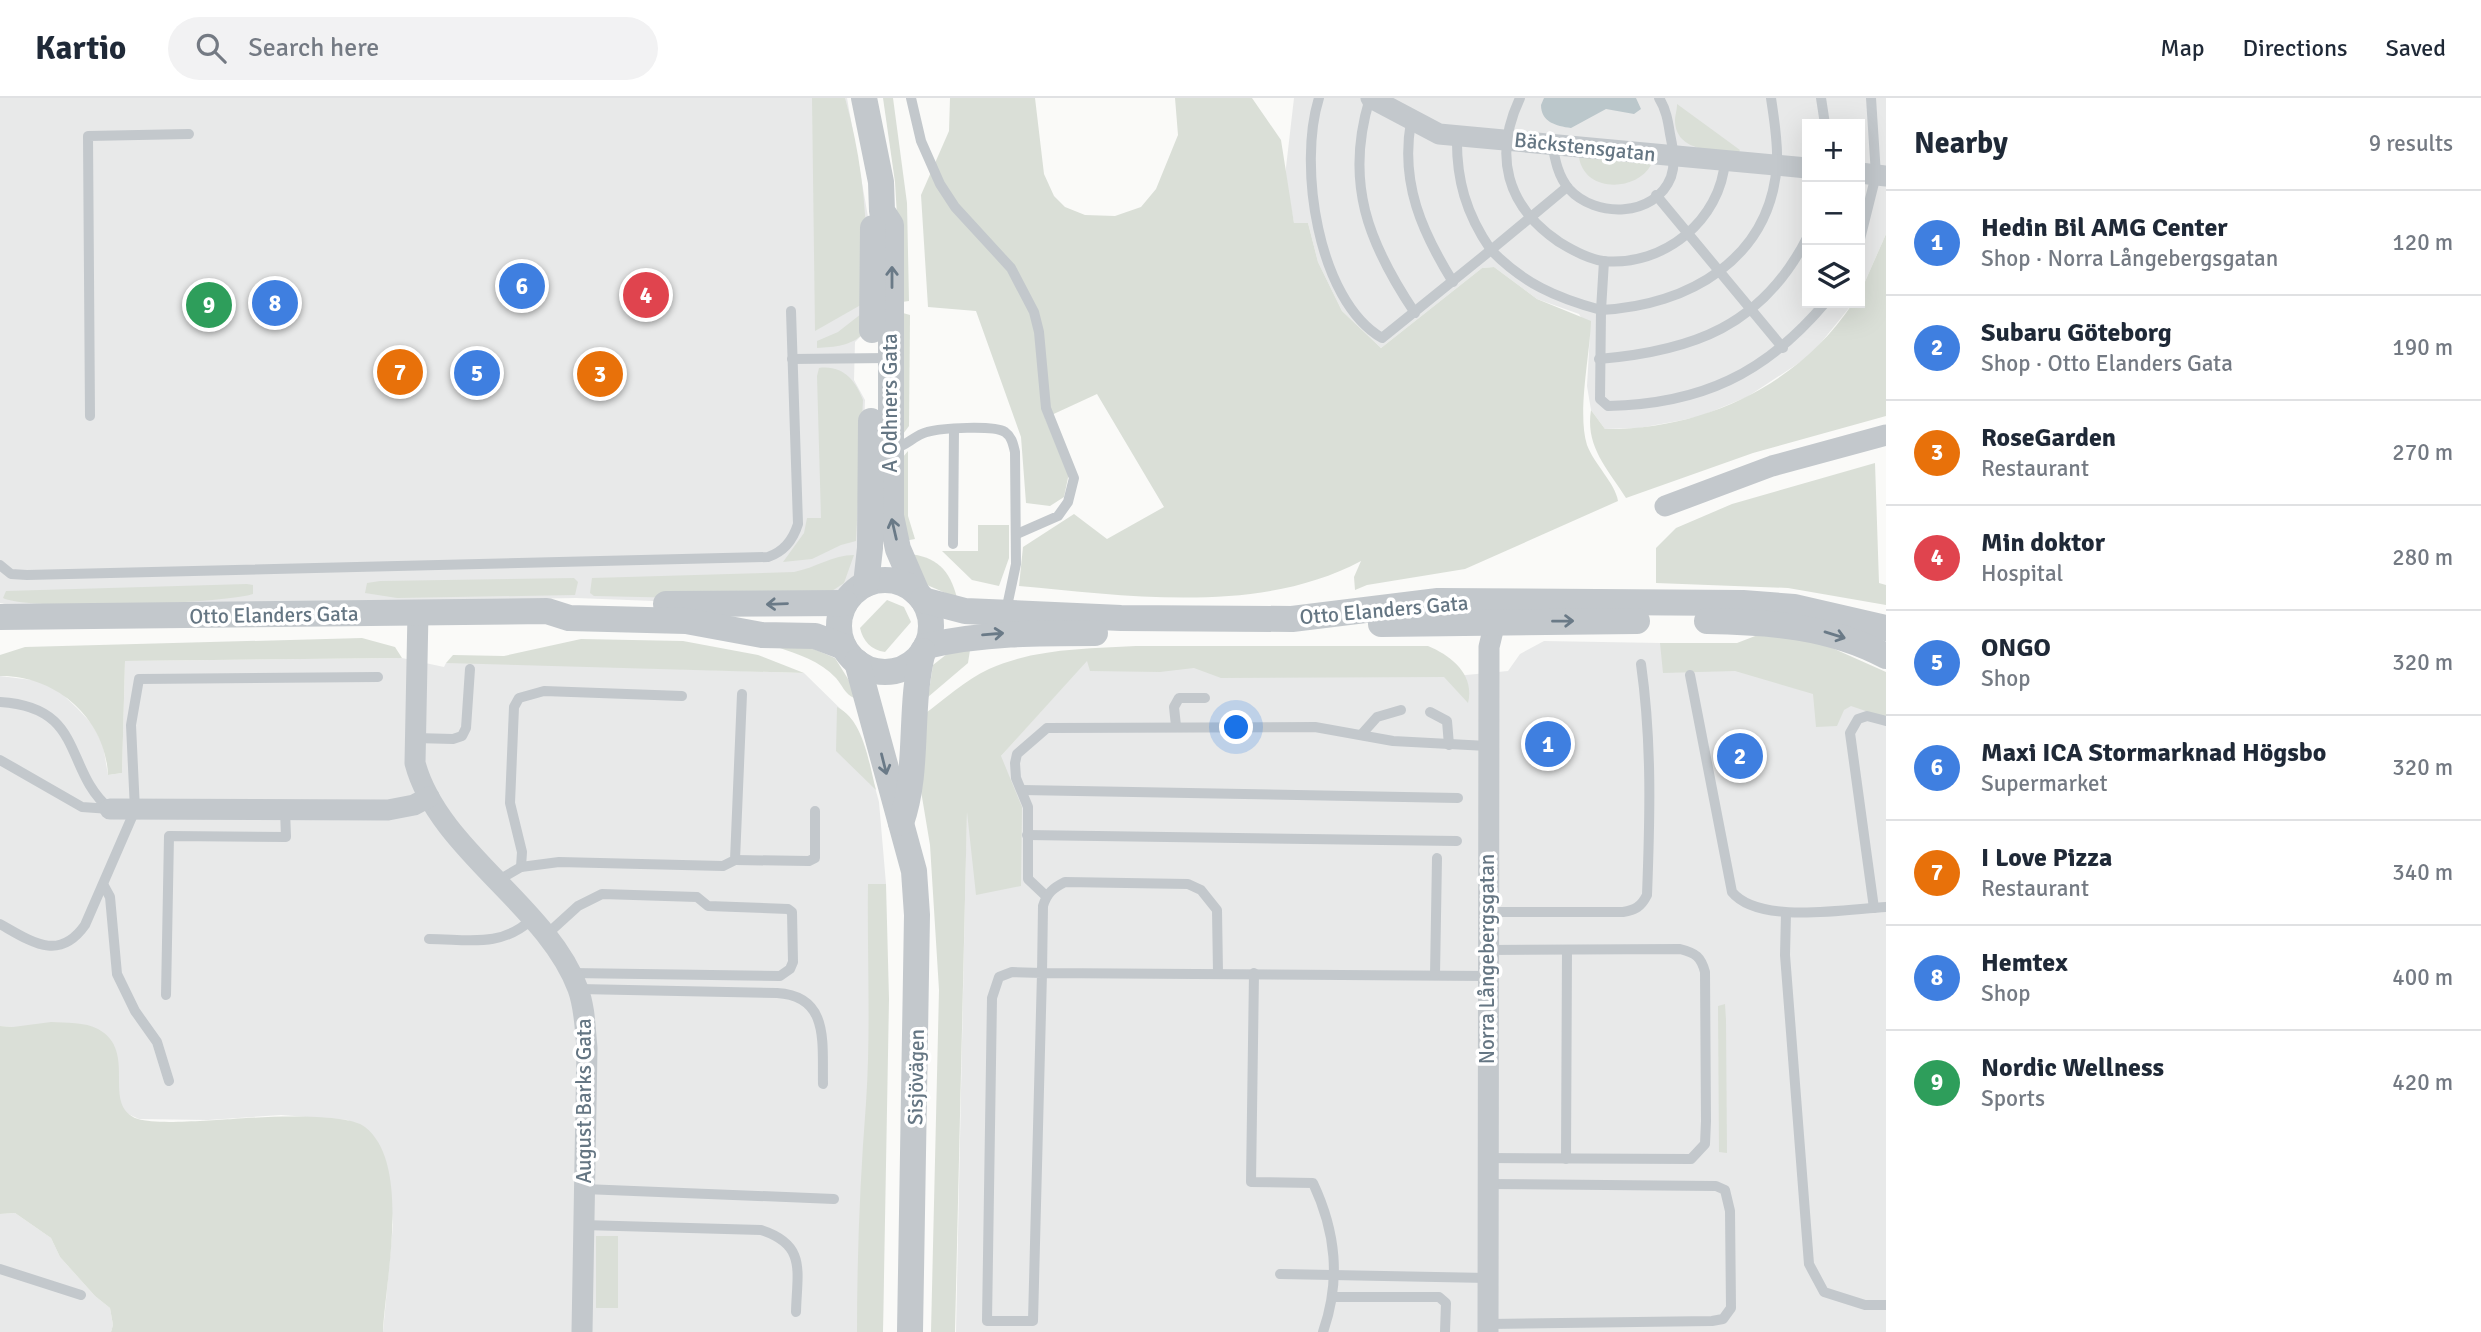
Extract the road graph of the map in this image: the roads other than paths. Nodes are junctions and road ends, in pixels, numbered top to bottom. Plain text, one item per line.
1 (864, 98) edge
2 (911, 98) edge
3 (1319, 98) edge
4 (1371, 98) edge
5 (1520, 98) edge
6 (1659, 98) edge
7 (1771, 98) edge
8 (1821, 98) edge
9 (1871, 98) edge
10 (1824, 119) edge
11 (1411, 122) junction
12 (189, 134) dead end
13 (1457, 136) junction
14 (1506, 140) junction
15 (1552, 144) junction
16 (1675, 156) junction
17 (1725, 160) junction
18 (1777, 165) junction
19 (1802, 167) edge
20 (1874, 175) edge
21 (1567, 187) junction
22 (1656, 195) junction
23 (1865, 216) edge
24 (1529, 218) junction
25 (1687, 235) junction
26 (1803, 245) edge
27 (1491, 250) junction
28 (1604, 261) junction
29 (1720, 272) junction
30 (1453, 282) junction
31 (1820, 308) edge
32 (1751, 309) junction
33 (1601, 310) junction
34 (791, 311) dead end
35 (1415, 313) junction
36 (1783, 348) junction
37 (880, 358) junction
38 (792, 359) junction
39 (1599, 359) junction
40 (90, 416) dead end
41 (954, 429) junction
42 (1886, 435) edge
43 (889, 449) junction
44 (1665, 506) dead end
45 (1017, 534) junction
46 (953, 544) dead end
47 (0, 565) edge
48 (866, 584) junction
49 (920, 596) junction
50 (1522, 601) junction
51 (845, 603) junction
52 (547, 611) junction
53 (1006, 611) junction
54 (418, 612) junction
55 (0, 617) edge
56 (1494, 622) junction
57 (1886, 628) edge
58 (925, 648) junction
59 (851, 654) junction
60 (1886, 656) edge
61 (1641, 664) dead end
62 (471, 669) dead end
63 (1690, 675) dead end
64 (378, 677) dead end
65 (742, 694) dead end
66 (682, 696) dead end
67 (1205, 698) dead end
68 (0, 702) edge
69 (1401, 709) dead end
70 (1430, 712) dead end
71 (1886, 721) edge
72 (1176, 726) junction
73 (1361, 735) junction
74 (415, 738) junction
75 (1449, 745) junction
76 (1487, 746) junction
77 (0, 760) edge
78 (1022, 790) junction
79 (429, 797) junction
80 (1458, 798) dead end
81 (110, 809) junction
82 (135, 810) junction
83 (285, 810) junction
84 (815, 811) dead end
85 (901, 823) junction
86 (1027, 835) junction
87 (1457, 841) dead end
88 (1437, 858) dead end
89 (736, 860) junction
90 (522, 867) junction
91 (497, 881) junction
92 (104, 887) junction
93 (1046, 896) junction
94 (1880, 907) edge
95 (1487, 912) junction
96 (1786, 913) junction
97 (0, 924) edge
98 (538, 928) junction
99 (429, 939) dead end
100 (1487, 950) junction
101 (1567, 950) junction
102 (1042, 973) junction
103 (1218, 973) junction
104 (1254, 973) junction
105 (1435, 975) junction
106 (1487, 976) junction
107 (575, 981) junction
108 (166, 995) dead end
109 (169, 1081) dead end
110 (823, 1084) dead end
111 (1488, 1158) junction
112 (1566, 1159) junction
113 (1488, 1184) junction
114 (584, 1189) junction
115 (834, 1199) dead end
116 (583, 1225) junction
117 (0, 1269) edge
118 (1280, 1274) dead end
119 (1335, 1275) junction
120 (1488, 1278) junction
121 (81, 1295) dead end
122 (1333, 1297) junction
123 (1886, 1305) edge
124 (796, 1312) dead end
125 (1488, 1328) edge
126 (582, 1332) edge
127 (910, 1332) edge
128 (1323, 1332) edge
129 (1445, 1332) edge

1 - 37 street, A Odhners Gata
2 - 45 lane
3 - 35 lane
4 - 11 street, Bäckstensgatan
4 - 35 lane
5 - 14 lane
6 - 16 lane
7 - 18 lane
8 - 10 lane
9 - 20 lane
11 - 13 street, Bäckstensgatan
11 - 30 lane
12 - 40 lane
13 - 14 street, Bäckstensgatan
13 - 27 lane
14 - 15 street, Bäckstensgatan
14 - 24 lane
15 - 16 street, Bäckstensgatan
15 - 21 lane
16 - 17 street, Bäckstensgatan
16 - 22 lane
17 - 18 street, Bäckstensgatan
17 - 25 lane
18 - 19 street, Bäckstensgatan
18 - 29 lane
20 - 23 lane
21 - 22 lane
21 - 24 lane
22 - 25 lane
24 - 27 lane
24 - 28 lane
25 - 28 lane
25 - 29 lane
26 - 32 lane
27 - 30 lane
27 - 33 lane
28 - 33 lane
29 - 32 lane
29 - 33 lane
30 - 35 lane
31 - 36 lane
32 - 36 lane
32 - 39 lane
33 - 39 lane
34 - 38 lane
36 - 39 lane
37 - 38 lane
37 - 43 street, A Odhners Gata
37 - 48 street, A Odhners Gata
38 - 47 lane
41 - 43 lane
41 - 45 lane
41 - 46 lane
42 - 44 street
49 -> 43 street, A Odhners Gata
45 - 53 lane
48 - 49 street, Otto Elanders Gata
48 - 51 street
49 - 53 street, Otto Elanders Gata
49 - 58 street
50 - 53 street, Otto Elanders Gata
50 - 56 street
50 - 57 street, Otto Elanders Gata
51 -> 52 street, Otto Elanders Gata
51 - 59 street
52 - 54 street, Otto Elanders Gata
52 - 59 street, Otto Elanders Gata
54 - 55 street, Otto Elanders Gata
54 - 74 street, August Barks Gata
58 -> 56 street, Otto Elanders Gata
56 -> 60 street, Otto Elanders Gata
56 - 76 street, Norra Långebergsgatan
58 - 59 street, Otto Elanders Gata
58 - 85 street
59 -> 85 street, Sisjövägen
61 - 95 lane
62 - 74 lane
63 - 96 lane
64 - 82 lane
65 - 89 lane
66 - 90 lane
67 - 72 lane
68 - 81 lane
69 - 73 lane
70 - 75 lane
71 - 94 lane
72 - 73 lane
72 - 78 lane
73 - 75 lane
74 - 79 street, August Barks Gata
75 - 76 lane
76 - 95 street, Norra Långebergsgatan
77 - 81 lane
78 - 80 lane
78 - 86 lane
79 - 83 street
79 - 91 street, August Barks Gata
81 - 82 street
82 - 83 street
82 - 92 lane
83 - 108 lane
84 - 89 lane
85 - 127 street, Sisjövägen
86 - 87 lane
86 - 93 lane
88 - 105 lane
89 - 90 lane
90 - 91 lane
91 - 98 street, August Barks Gata
92 - 97 lane
92 - 109 lane
93 - 102 lane
93 - 103 lane
94 - 96 lane
95 - 100 street, Norra Långebergsgatan
96 - 123 lane
98 - 99 lane
98 - 107 street, August Barks Gata
98 - 107 lane
100 - 101 lane
100 - 106 street, Norra Långebergsgatan
101 - 112 lane
101 - 112 lane
102 - 102 lane
102 - 103 lane
103 - 104 lane
104 - 105 lane
104 - 119 lane
105 - 106 lane
106 - 111 street, Norra Långebergsgatan
107 - 110 lane
107 - 114 street, August Barks Gata
111 - 112 lane
111 - 113 street, Norra Långebergsgatan
113 - 120 street, Norra Långebergsgatan
113 - 125 lane
114 - 115 lane
114 - 116 street, August Barks Gata
116 - 124 lane
116 - 126 street, August Barks Gata
117 - 121 lane
118 - 119 lane
119 - 120 lane
119 - 122 lane
120 - 125 street, Norra Långebergsgatan
122 - 128 lane
122 - 129 lane

